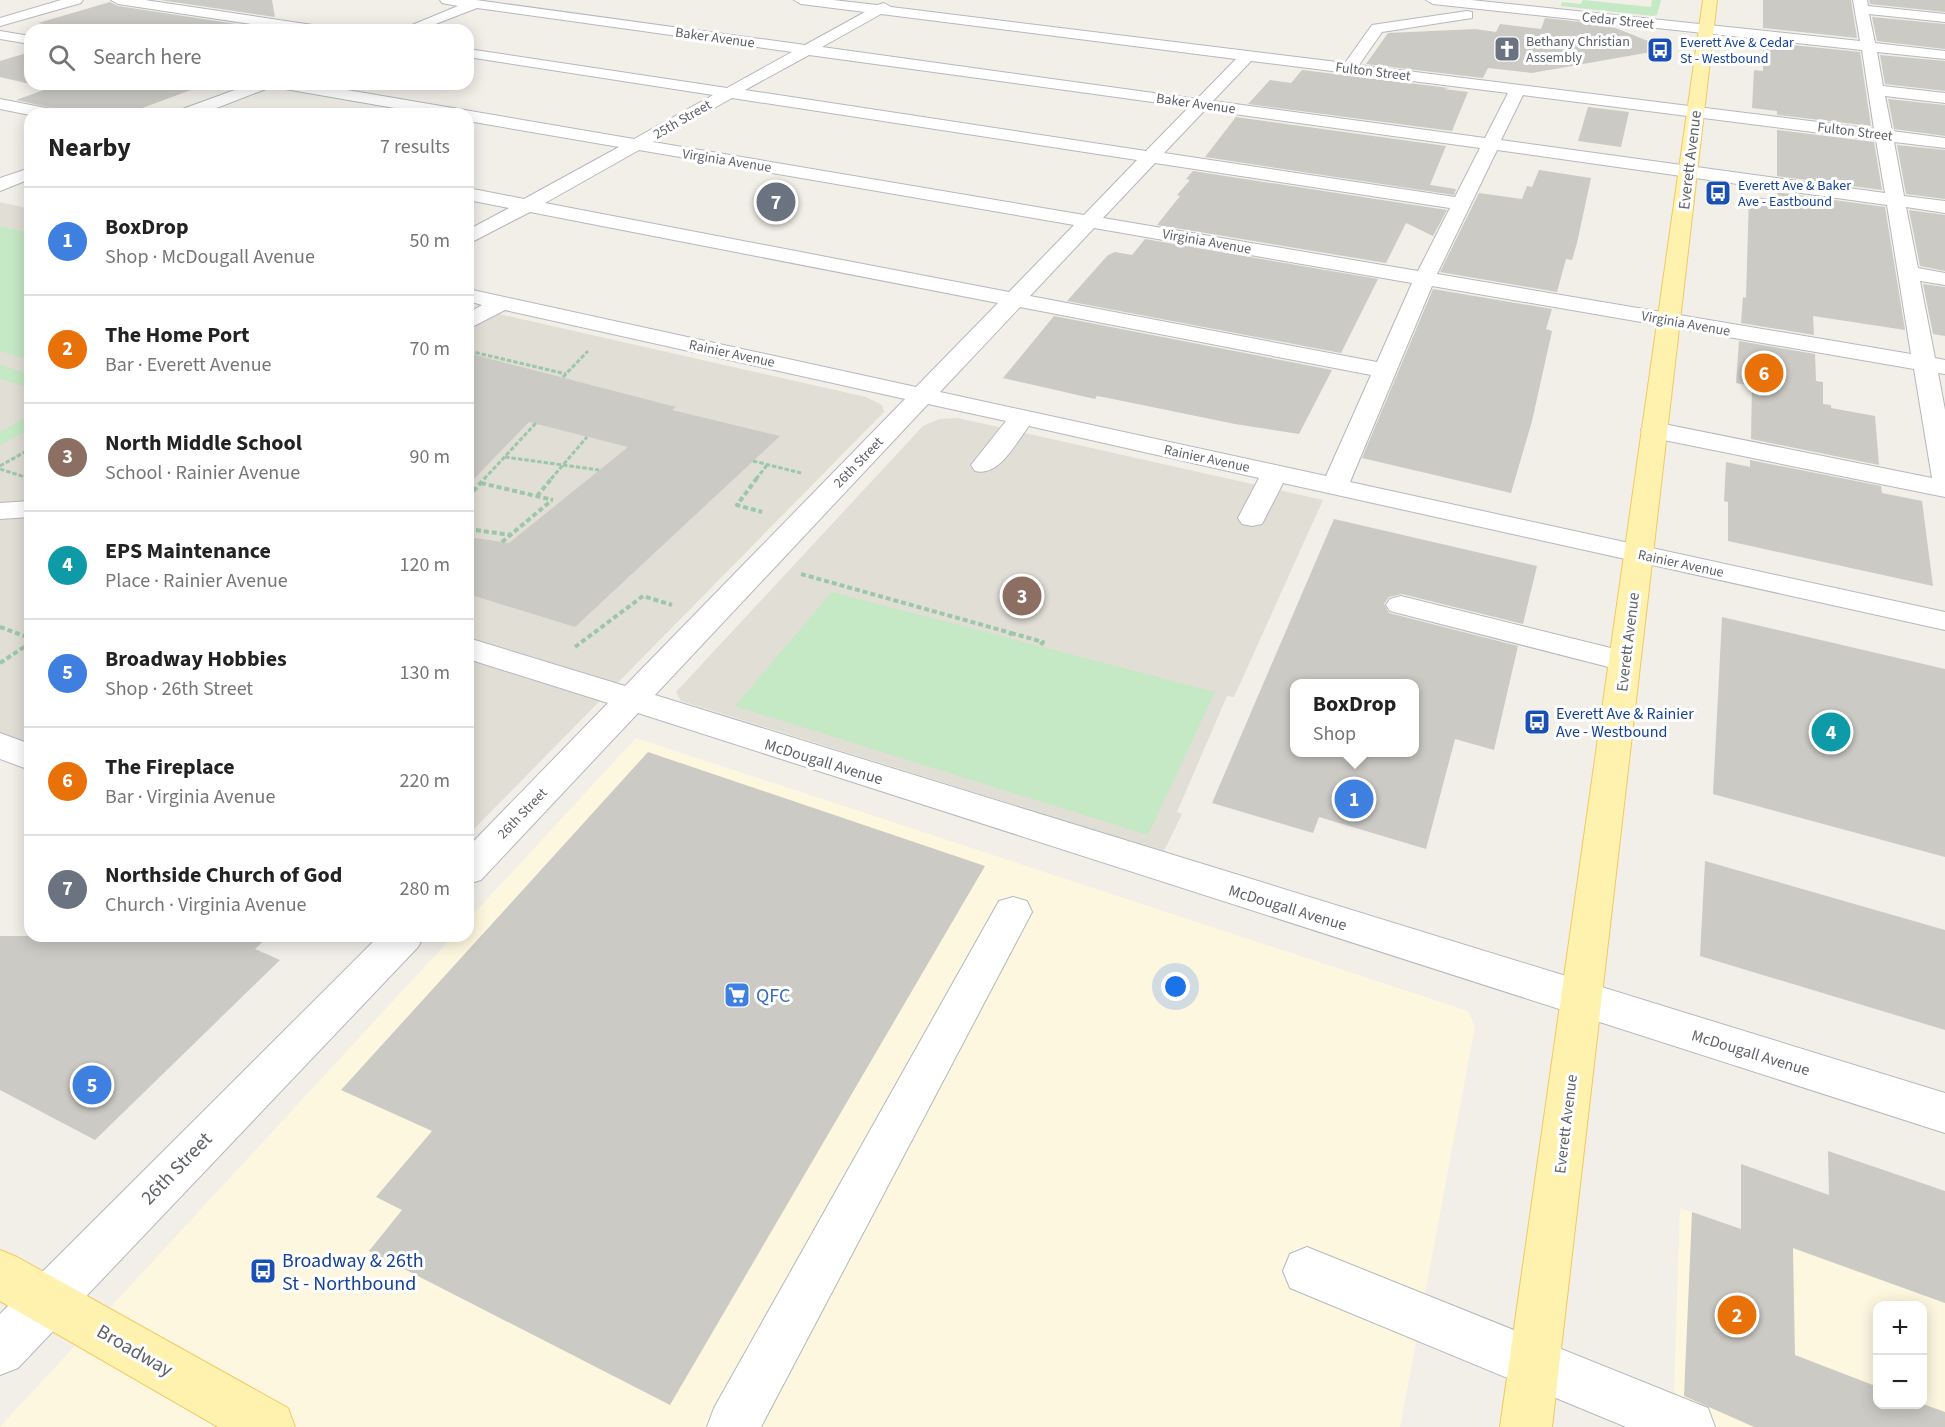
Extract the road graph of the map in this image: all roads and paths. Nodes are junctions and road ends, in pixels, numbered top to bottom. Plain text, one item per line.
1 (76, 0) edge
2 (118, 0) edge
3 (447, 0) edge
4 (801, 0) edge
5 (896, 0) edge
6 (1433, 0) edge
7 (480, 2) edge
8 (1481, 3) edge
9 (1860, 5) edge
10 (878, 10) junction
11 (1708, 15) edge
12 (1945, 18) edge
13 (0, 22) edge
14 (280, 24) edge
15 (423, 24) edge
16 (0, 35) edge
17 (24, 39) edge
18 (1867, 47) junction
19 (807, 49) junction
20 (474, 53) edge
21 (1248, 55) junction
22 (1945, 55) edge
23 (1349, 68) junction
24 (1518, 89) junction
25 (249, 90) edge
26 (319, 90) edge
27 (1875, 90) junction
28 (729, 93) junction
29 (1945, 98) edge
30 (0, 104) edge
31 (1202, 104) junction
32 (202, 108) edge
33 (423, 108) edge
34 (24, 109) edge
35 (1695, 111) junction
36 (474, 117) edge
37 (1884, 135) junction
38 (1945, 143) edge
39 (1490, 144) junction
40 (636, 145) junction
41 (1150, 157) junction
42 (1687, 171) junction
43 (24, 175) edge
44 (0, 185) edge
45 (0, 191) edge
46 (19, 195) dead end
47 (474, 195) edge
48 (1895, 200) junction
49 (1461, 204) junction
50 (528, 205) junction
51 (1945, 207) edge
52 (1090, 220) junction
53 (474, 235) edge
54 (1908, 273) junction
55 (1425, 278) junction
56 (1945, 279) edge
57 (474, 296) edge
58 (1013, 300) junction
59 (503, 302) junction
60 (474, 319) edge
61 (1668, 320) junction
62 (590, 348) dead end
63 (474, 352) edge
64 (1923, 364) junction
65 (1945, 368) edge
66 (1385, 371) junction
67 (922, 395) junction
68 (1023, 417) junction
69 (536, 423) dead end
70 (1654, 430) junction
71 (587, 436) dead end
72 (24, 453) edge
73 (505, 457) junction
74 (753, 461) dead end
75 (563, 465) junction
76 (767, 465) junction
77 (984, 465) dead end
78 (0, 467) edge
79 (599, 470) dead end
80 (802, 473) dead end
81 (1274, 473) junction
82 (24, 477) edge
83 (1945, 478) edge
84 (481, 483) junction
85 (1335, 486) junction
86 (1945, 489) edge
87 (474, 490) edge
88 (537, 496) junction
89 (24, 509) edge
90 (0, 511) edge
91 (765, 513) dead end
92 (1252, 518) dead end
93 (474, 530) edge
94 (511, 535) junction
95 (502, 542) dead end
96 (1638, 553) junction
97 (801, 574) dead end
98 (1401, 605) dead end
99 (682, 607) dead end
100 (1945, 621) edge
101 (0, 627) edge
102 (1011, 633) junction
103 (24, 636) edge
104 (1008, 638) dead end
105 (1040, 646) dead end
106 (24, 647) edge
107 (572, 649) dead end
108 (474, 650) edge
109 (1624, 661) junction
110 (0, 663) edge
111 (630, 700) junction
112 (0, 745) edge
113 (24, 755) edge
114 (474, 864) edge
115 (1013, 912) dead end
116 (398, 942) edge
117 (1581, 998) junction
118 (1945, 1113) edge
119 (1307, 1271) dead end
120 (0, 1274) edge
121 (47, 1301) junction
122 (0, 1350) edge
123 (1535, 1362) junction
124 (269, 1427) edge
125 (733, 1427) edge
126 (1526, 1427) edge
127 (1689, 1427) edge

1 - 13 street
2 - 14 street
3 - 7 street, Baker Avenue
4 - 10 street, Fulton Street
5 - 10 street, 25th Street
6 - 8 street, Cedar Street
7 - 15 street
7 - 19 street, Baker Avenue
8 - 11 street, Cedar Street
8 - 23 street
9 - 12 street
9 - 18 street
10 - 19 street, 25th Street
10 - 21 street, Fulton Street
11 - 18 street, Cedar Street
11 - 35 main road, Everett Avenue
16 - 17 street
18 - 22 street, Cedar Street
18 - 27 street
19 - 28 street, 25th Street
19 - 31 street, Baker Avenue
20 - 28 street
21 - 23 street, Fulton Street
21 - 31 street, 26th Street
23 - 24 street, Fulton Street
24 - 35 street, Fulton Street
24 - 39 street
25 - 32 street
26 - 33 street
27 - 29 street
27 - 37 street
28 - 40 street, 25th Street
28 - 41 street
30 - 34 street
31 - 39 street, Baker Avenue
31 - 41 street, 26th Street
35 - 37 street, Fulton Street
35 - 42 main road, Everett Avenue
36 - 40 street, Virginia Avenue
37 - 38 street, Fulton Street
37 - 48 street
39 - 42 street, Baker Avenue
39 - 49 street
40 - 50 street, 25th Street
40 - 52 street, Virginia Avenue
41 - 49 street
41 - 52 street, 26th Street
42 - 48 street, Baker Avenue
42 - 61 main road, Everett Avenue
43 - 44 street
45 - 46 street
47 - 50 street
48 - 51 street, Baker Avenue
48 - 54 street
49 - 55 street
50 - 53 street, 25th Street
50 - 58 street
52 - 55 street, Virginia Avenue
52 - 58 street, 26th Street
54 - 56 street
54 - 64 street
55 - 61 street, Virginia Avenue
55 - 66 street
57 - 59 street, Rainier Avenue
58 - 66 street
58 - 67 street, 26th Street
59 - 60 street
59 - 67 street, Rainier Avenue
61 - 64 street, Virginia Avenue
61 - 70 main road, Everett Avenue
62 - 63 path
64 - 65 street, Virginia Avenue
64 - 83 street
66 - 85 street
67 - 68 street, Rainier Avenue
67 - 111 street, 26th Street
68 - 77 street
68 - 81 street, Rainier Avenue
69 - 73 path
70 - 86 street
70 - 96 main road, Everett Avenue
71 - 75 path
72 - 78 path
73 - 75 path
73 - 84 path
74 - 76 path
75 - 79 path
75 - 88 path
76 - 80 path
76 - 91 path
78 - 82 path
81 - 85 street, Rainier Avenue
81 - 92 street
84 - 87 path
84 - 88 path
85 - 96 street, Rainier Avenue
88 - 94 path
89 - 90 street
93 - 94 path
94 - 95 path
96 - 100 street, Rainier Avenue
96 - 109 main road, Everett Avenue
97 - 102 path
98 - 109 street
99 - 107 path
101 - 103 path
102 - 104 path
102 - 105 path
106 - 110 path
108 - 111 street, McDougall Avenue
109 - 117 main road, Everett Avenue
111 - 114 street, 26th Street
111 - 117 street, McDougall Avenue
112 - 113 street
115 - 125 street
116 - 121 street, 26th Street
117 - 118 street, McDougall Avenue
117 - 123 main road, Everett Avenue
119 - 123 street
120 - 121 main road, Broadway
121 - 122 street, 26th Street
121 - 124 main road, Broadway
123 - 126 main road, Everett Avenue
123 - 127 street

